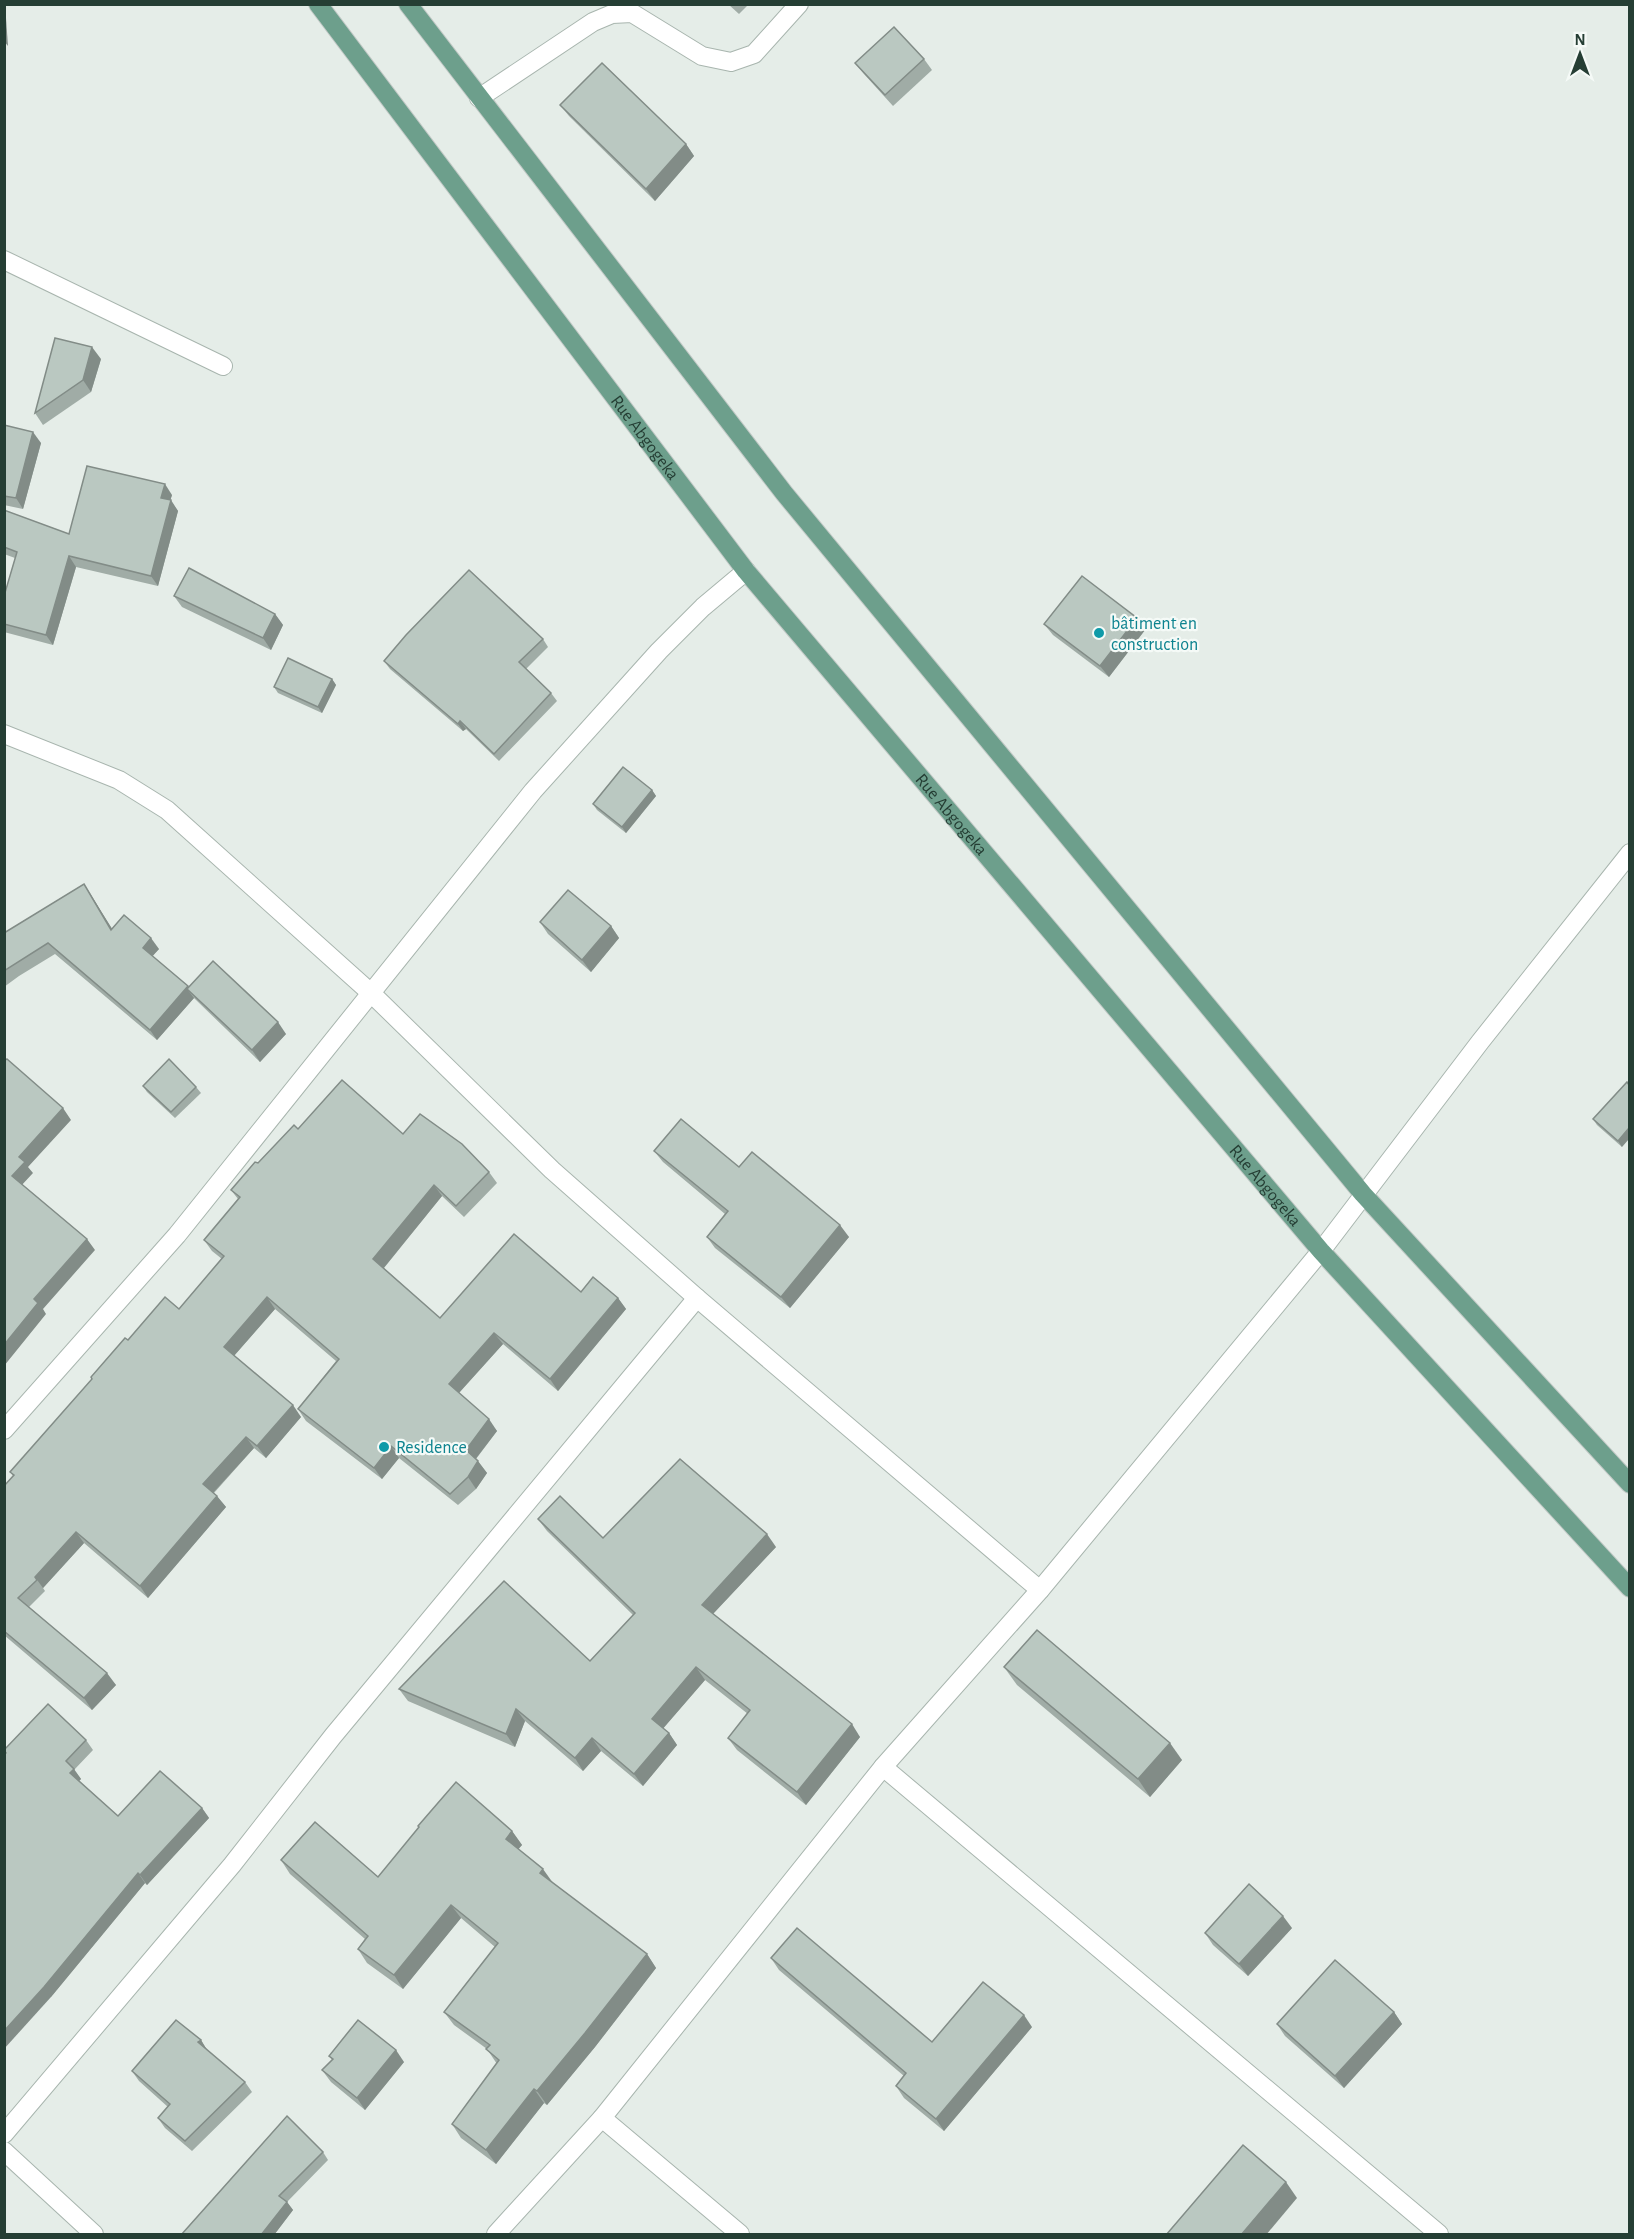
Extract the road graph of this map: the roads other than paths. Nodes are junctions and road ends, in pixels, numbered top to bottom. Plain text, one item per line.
1 (318, 4) edge
2 (408, 4) edge
3 (799, 4) edge
4 (478, 98) junction
5 (4, 260) edge
6 (223, 366) dead end
7 (746, 571) junction
8 (5, 734) edge
9 (1629, 853) edge
10 (372, 994) junction
11 (1363, 1194) junction
12 (1321, 1251) junction
13 (698, 1298) junction
14 (4, 1430) edge
15 (1629, 1484) edge
16 (1629, 1588) edge
17 (1040, 1590) junction
18 (883, 1767) junction
19 (602, 2118) junction
20 (4, 2134) edge
21 (4, 2151) edge
22 (94, 2235) edge
23 (496, 2235) edge
24 (740, 2235) edge
25 (1439, 2235) edge

1 - 7 main road, Rue Abgogeka
2 - 4 main road
3 - 4 street
4 - 11 main road
5 - 6 street
7 - 10 street
7 - 12 main road, Rue Abgogeka
8 - 10 street
9 - 11 street
10 - 13 street
10 - 14 street
11 - 12 street
11 - 15 main road
12 - 16 main road, Rue Abgogeka
12 - 17 street
13 - 17 street
13 - 20 street
17 - 18 street
18 - 19 street
18 - 25 street
19 - 23 street
19 - 24 street
21 - 22 street

